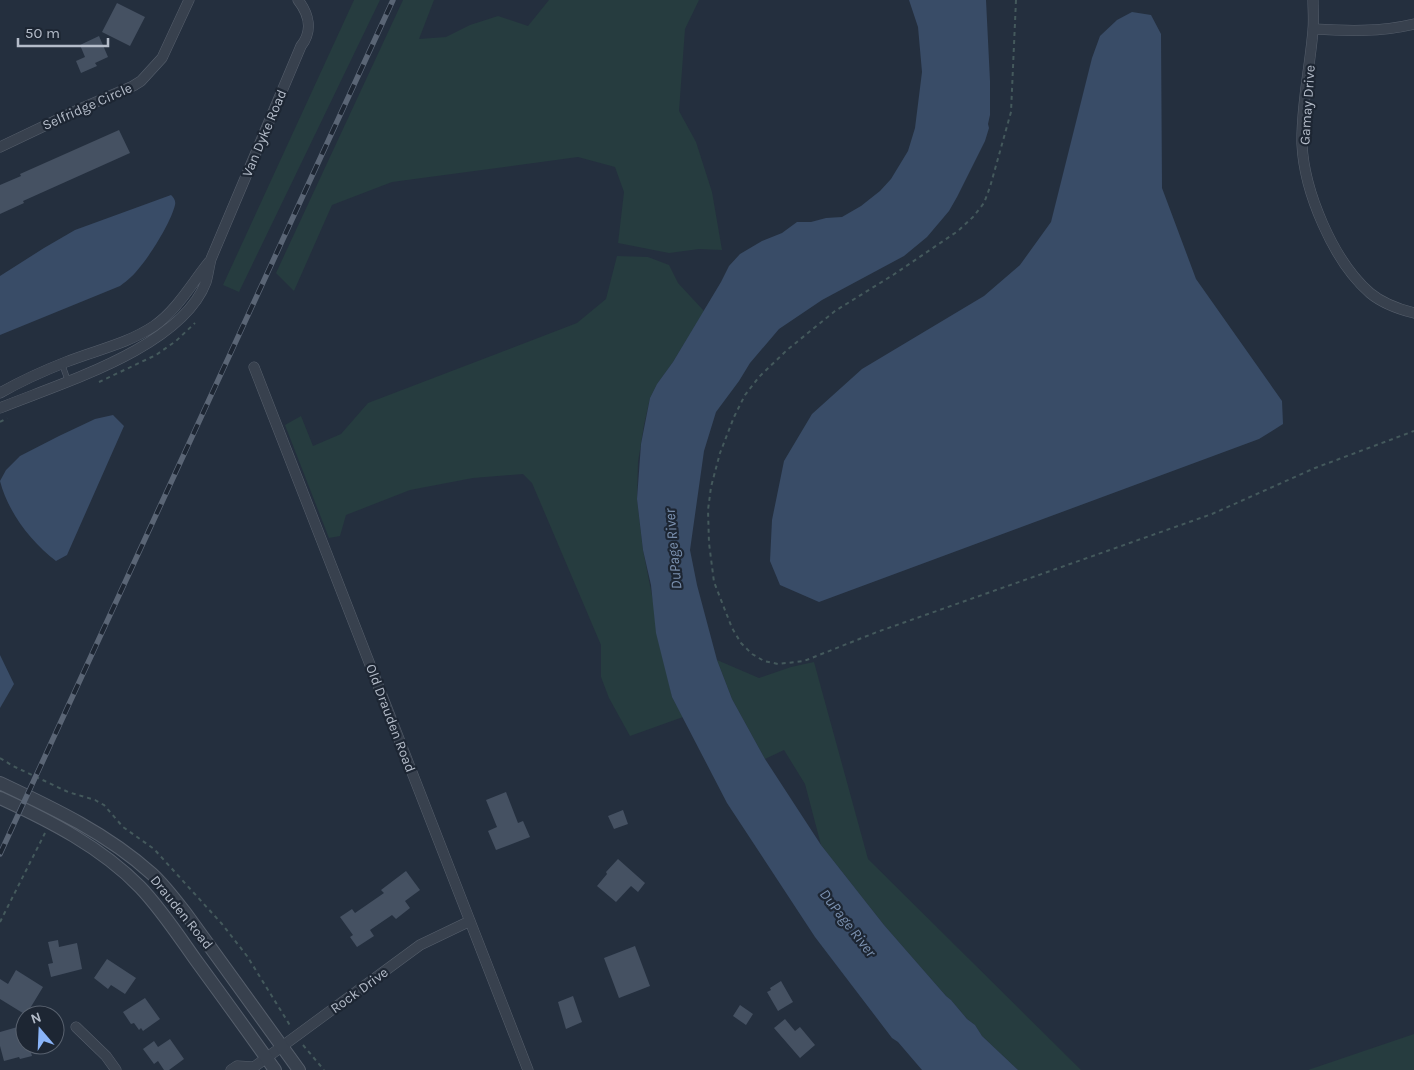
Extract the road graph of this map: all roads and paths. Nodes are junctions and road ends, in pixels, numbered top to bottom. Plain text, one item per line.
1 (189, 0) edge
2 (1016, 0) edge
3 (1313, 0) edge
4 (301, 4) edge
5 (1414, 24) edge
6 (1313, 29) junction
7 (0, 146) edge
8 (211, 259) junction
9 (1414, 313) edge
10 (62, 364) junction
11 (254, 367) dead end
12 (68, 381) junction
13 (0, 393) edge
14 (0, 408) edge
15 (1414, 431) edge
16 (0, 783) edge
17 (0, 798) edge
18 (50, 822) junction
19 (0, 922) edge
20 (470, 922) junction
21 (76, 1027) dead end
22 (282, 1046) junction
23 (266, 1057) junction
24 (253, 1068) edge
25 (116, 1070) edge
26 (231, 1070) edge
27 (276, 1070) edge
28 (300, 1070) edge
29 (528, 1070) edge

1 - 7 street, Selfridge Circle
2 - 15 path
3 - 6 street, Gamay Drive
4 - 8 street, Van Dyke Road
5 - 6 street
6 - 9 street, Gamay Drive
8 - 10 street, Van Dyke Road
8 - 12 street, Van Dyke Road
10 - 12 lane
10 - 13 street, Van Dyke Road
11 - 20 street, Old Drauden Road
12 - 14 street, Van Dyke Road
16 - 22 street, Drauden Road
17 - 18 street, Drauden Road
18 - 19 path
18 - 23 street, Drauden Road
20 - 22 street, Rock Drive
20 - 29 street, Old Drauden Road
21 - 25 street
22 - 23 street, Rock Drive
22 - 28 street, Drauden Road
23 - 24 street, Rock Drive
23 - 27 street, Drauden Road
24 - 26 street, Rock Drive

